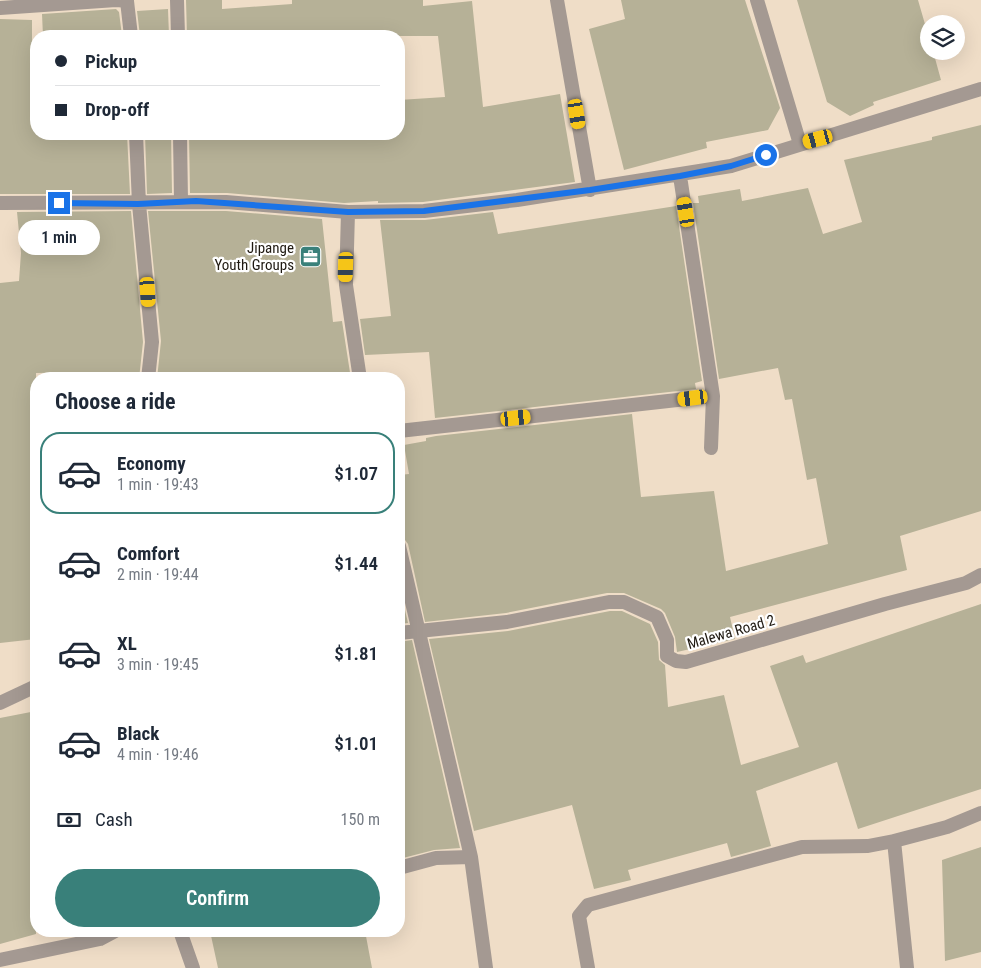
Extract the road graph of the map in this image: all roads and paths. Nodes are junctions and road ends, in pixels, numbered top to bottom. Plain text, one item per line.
1 (117, 0) edge
2 (177, 0) edge
3 (558, 0) edge
4 (756, 0) edge
5 (0, 8) edge
6 (130, 30) edge
7 (178, 30) edge
8 (981, 88) edge
9 (136, 140) edge
10 (180, 140) edge
11 (800, 144) junction
12 (680, 176) junction
13 (590, 190) junction
14 (181, 201) junction
15 (0, 203) edge
16 (138, 204) junction
17 (348, 212) junction
18 (149, 372) edge
19 (359, 372) edge
20 (713, 396) junction
21 (405, 430) edge
22 (711, 448) dead end
23 (405, 570) edge
24 (981, 575) edge
25 (420, 630) junction
26 (405, 631) edge
27 (30, 689) edge
28 (0, 703) edge
29 (981, 813) edge
30 (894, 841) junction
31 (471, 857) junction
32 (405, 866) edge
33 (104, 937) edge
34 (182, 937) edge
35 (0, 960) edge
36 (193, 968) edge
37 (486, 968) edge
38 (588, 968) edge
39 (907, 968) edge

1 - 5 street
1 - 6 street
2 - 7 street
3 - 13 street
4 - 11 street
8 - 11 street
9 - 16 street
10 - 14 street
11 - 12 street
12 - 13 street
12 - 20 street
13 - 17 street
14 - 16 street
14 - 17 street
15 - 16 street
16 - 18 street
17 - 19 street
20 - 21 street
20 - 22 street
23 - 25 street
24 - 25 street, Malewa Road 2
25 - 26 street, Malewa Road 2
25 - 31 street
27 - 28 street
29 - 30 street
30 - 38 street
30 - 39 street
31 - 32 street
31 - 37 street
33 - 35 street
34 - 36 street

